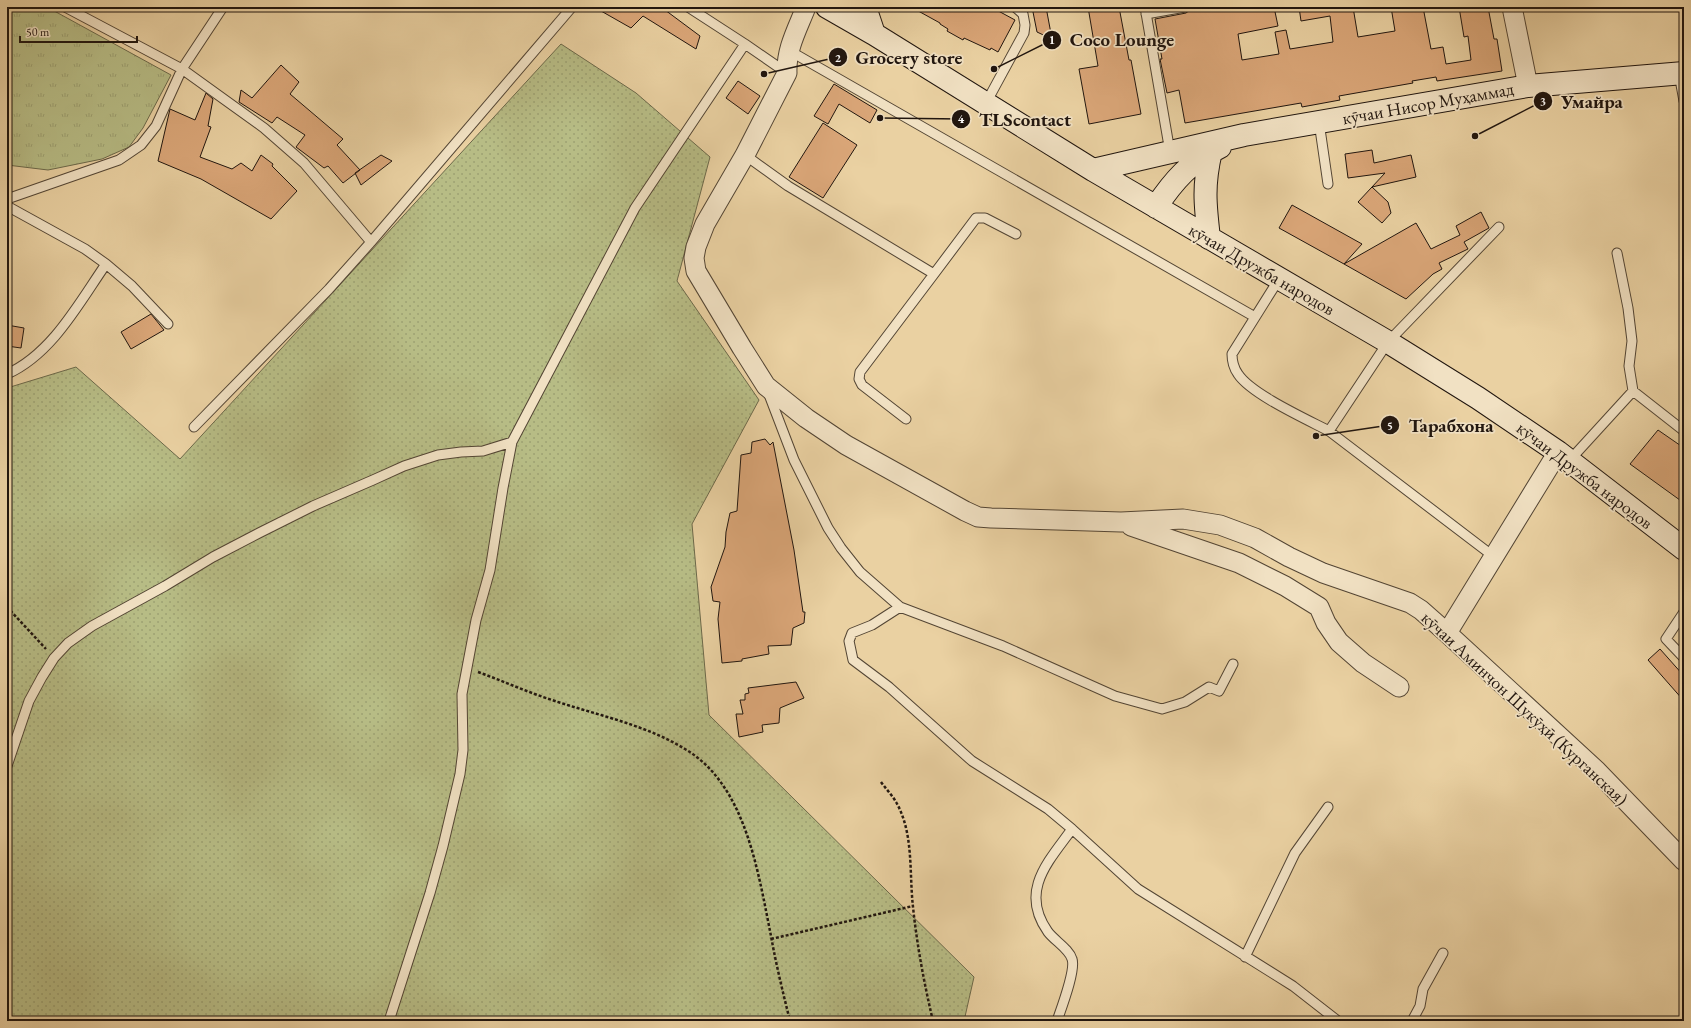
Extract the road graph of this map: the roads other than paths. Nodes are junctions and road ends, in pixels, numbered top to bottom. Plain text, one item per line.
1 (65, 7) edge
2 (223, 7) edge
3 (572, 7) edge
4 (688, 7) edge
5 (806, 7) edge
6 (827, 7) edge
7 (865, 7) edge
8 (1015, 7) edge
9 (1185, 7) edge
10 (1512, 7) edge
11 (1145, 11) edge
12 (874, 34) junction
13 (745, 44) junction
14 (788, 50) junction
15 (182, 69) junction
16 (787, 73) junction
17 (1682, 74) edge
18 (1528, 86) junction
19 (1684, 101) edge
20 (986, 103) junction
21 (1319, 122) junction
22 (1244, 135) junction
23 (1170, 152) junction
24 (1211, 152) junction
25 (745, 155) junction
26 (1093, 170) junction
27 (1328, 184) dead end
28 (7, 199) edge
29 (7, 206) edge
30 (1156, 207) junction
31 (1499, 226) dead end
32 (1016, 234) dead end
33 (1209, 238) junction
34 (371, 242) junction
35 (1617, 253) dead end
36 (106, 264) junction
37 (934, 274) junction
38 (1279, 279) junction
39 (1255, 317) junction
40 (168, 324) dead end
41 (1388, 342) junction
42 (7, 374) edge
43 (766, 386) junction
44 (1633, 391) junction
45 (906, 419) dead end
46 (194, 428) dead end
47 (1329, 431) junction
48 (1684, 431) edge
49 (512, 442) junction
50 (1564, 457) junction
51 (1121, 522) junction
52 (1684, 549) edge
53 (1494, 556) junction
54 (900, 607) junction
55 (1684, 612) edge
56 (1447, 632) junction
57 (1684, 658) edge
58 (1234, 664) dead end
59 (1399, 687) dead end
60 (7, 766) edge
61 (1328, 807) dead end
62 (1072, 829) junction
63 (1684, 861) edge
64 (1443, 953) dead end
65 (1245, 957) junction
66 (389, 1021) edge
67 (1057, 1021) edge
68 (1338, 1021) edge
69 (1412, 1021) edge

1 - 15 lane
2 - 15 lane
3 - 34 lane
4 - 13 lane
5 - 14 street
6 - 12 main road, кӯчаи Дружба народов
7 - 12 main road
8 - 20 lane
9 - 11 lane
10 - 18 street
11 - 23 lane
12 - 20 main road, кӯчаи Дружба народов
13 - 16 lane
13 - 49 lane
14 - 16 street
14 - 39 lane
15 - 28 lane
15 - 34 lane
16 - 25 street
17 - 18 main road, кӯчаи Нисор Муҳаммад
17 - 19 lane
18 - 21 main road, кӯчаи Нисор Муҳаммад
20 - 26 main road, кӯчаи Дружба народов
21 - 22 main road, кӯчаи Нисор Муҳаммад
21 - 27 lane
22 - 23 main road, кӯчаи Нисор Муҳаммад
22 - 24 main road, кӯчаи Нисор Муҳаммад
23 - 26 main road, кӯчаи Нисор Муҳаммад
24 - 30 main road, кӯчаи Нисор Муҳаммад
24 - 33 main road
25 - 37 lane
25 - 43 street, кӯчаи Аминҷон Шукӯҳӣ (Курганская)
26 - 30 main road, кӯчаи Дружба народов
29 - 36 lane
30 - 33 main road, кӯчаи Дружба народов
31 - 41 lane
32 - 37 lane
33 - 38 main road, кӯчаи Дружба народов
34 - 46 lane
35 - 44 lane
36 - 40 lane
36 - 42 lane
37 - 45 lane
38 - 39 lane
38 - 41 main road, кӯчаи Дружба народов
39 - 47 lane
41 - 47 lane
41 - 50 main road, кӯчаи Дружба народов
43 - 51 street, кӯчаи Аминҷон Шукӯҳӣ (Курганская)
43 - 54 lane
44 - 48 lane
44 - 50 lane
47 - 53 lane
49 - 60 lane
49 - 66 lane
50 - 52 main road, кӯчаи Дружба народов
50 - 53 street
51 - 56 street, кӯчаи Аминҷон Шукӯҳӣ (Курганская)
51 - 59 street
53 - 56 street
54 - 58 lane
54 - 62 lane
55 - 57 lane
56 - 63 street, кӯчаи Аминҷон Шукӯҳӣ (Курганская)
61 - 65 lane
62 - 65 lane
62 - 67 lane
64 - 69 lane
65 - 68 lane

